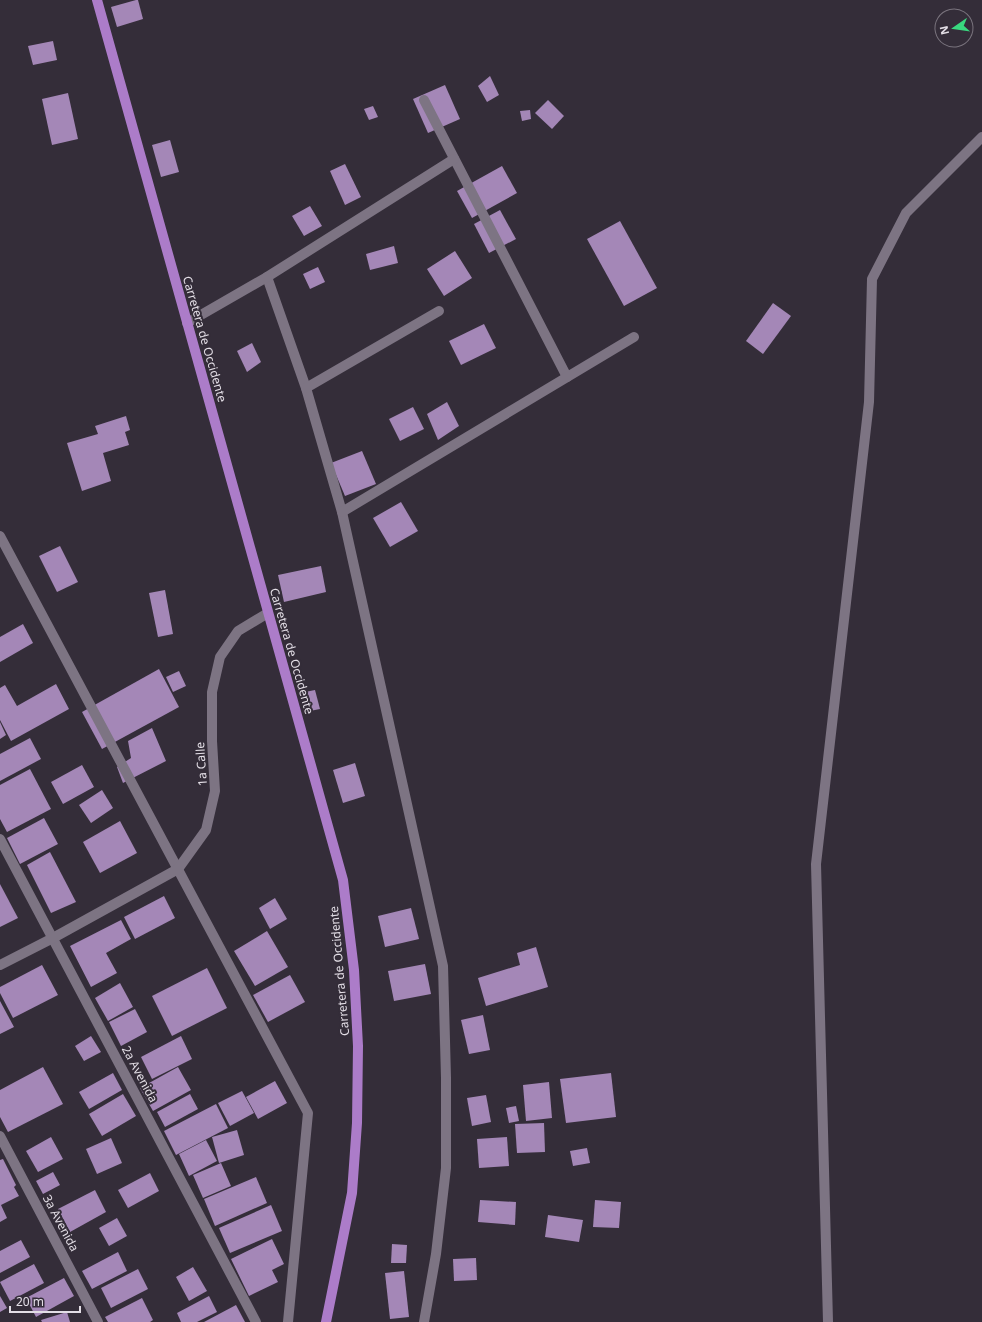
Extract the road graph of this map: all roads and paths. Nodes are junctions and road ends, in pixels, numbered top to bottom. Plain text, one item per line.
1 (97, 0) edge
2 (424, 100) dead end
3 (982, 137) edge
4 (454, 158) junction
5 (267, 277) junction
6 (439, 312) dead end
7 (187, 323) junction
8 (634, 337) dead end
9 (568, 377) junction
10 (306, 388) junction
11 (342, 512) junction
12 (0, 536) edge
13 (268, 613) junction
14 (0, 839) edge
15 (178, 869) junction
16 (53, 938) junction
17 (0, 965) edge
18 (0, 1136) edge
19 (98, 1322) edge
20 (256, 1322) edge
21 (288, 1322) edge
22 (326, 1322) edge
23 (424, 1322) edge
24 (828, 1322) edge

1 - 7 main road, Carretera de Occidente
2 - 4 street
3 - 24 street
4 - 5 street
4 - 9 street
5 - 7 street
5 - 10 street
6 - 10 street
7 - 13 main road, Carretera de Occidente
8 - 9 street
9 - 11 street
10 - 11 street
11 - 23 street
12 - 15 street
13 - 15 street, 1a Calle
13 - 22 main road, Carretera de Occidente
14 - 16 street, 2a Avenida
15 - 16 street, 1a Calle
15 - 21 street
16 - 17 street, 1a Calle
16 - 20 street, 2a Avenida
18 - 19 street, 3a Avenida

